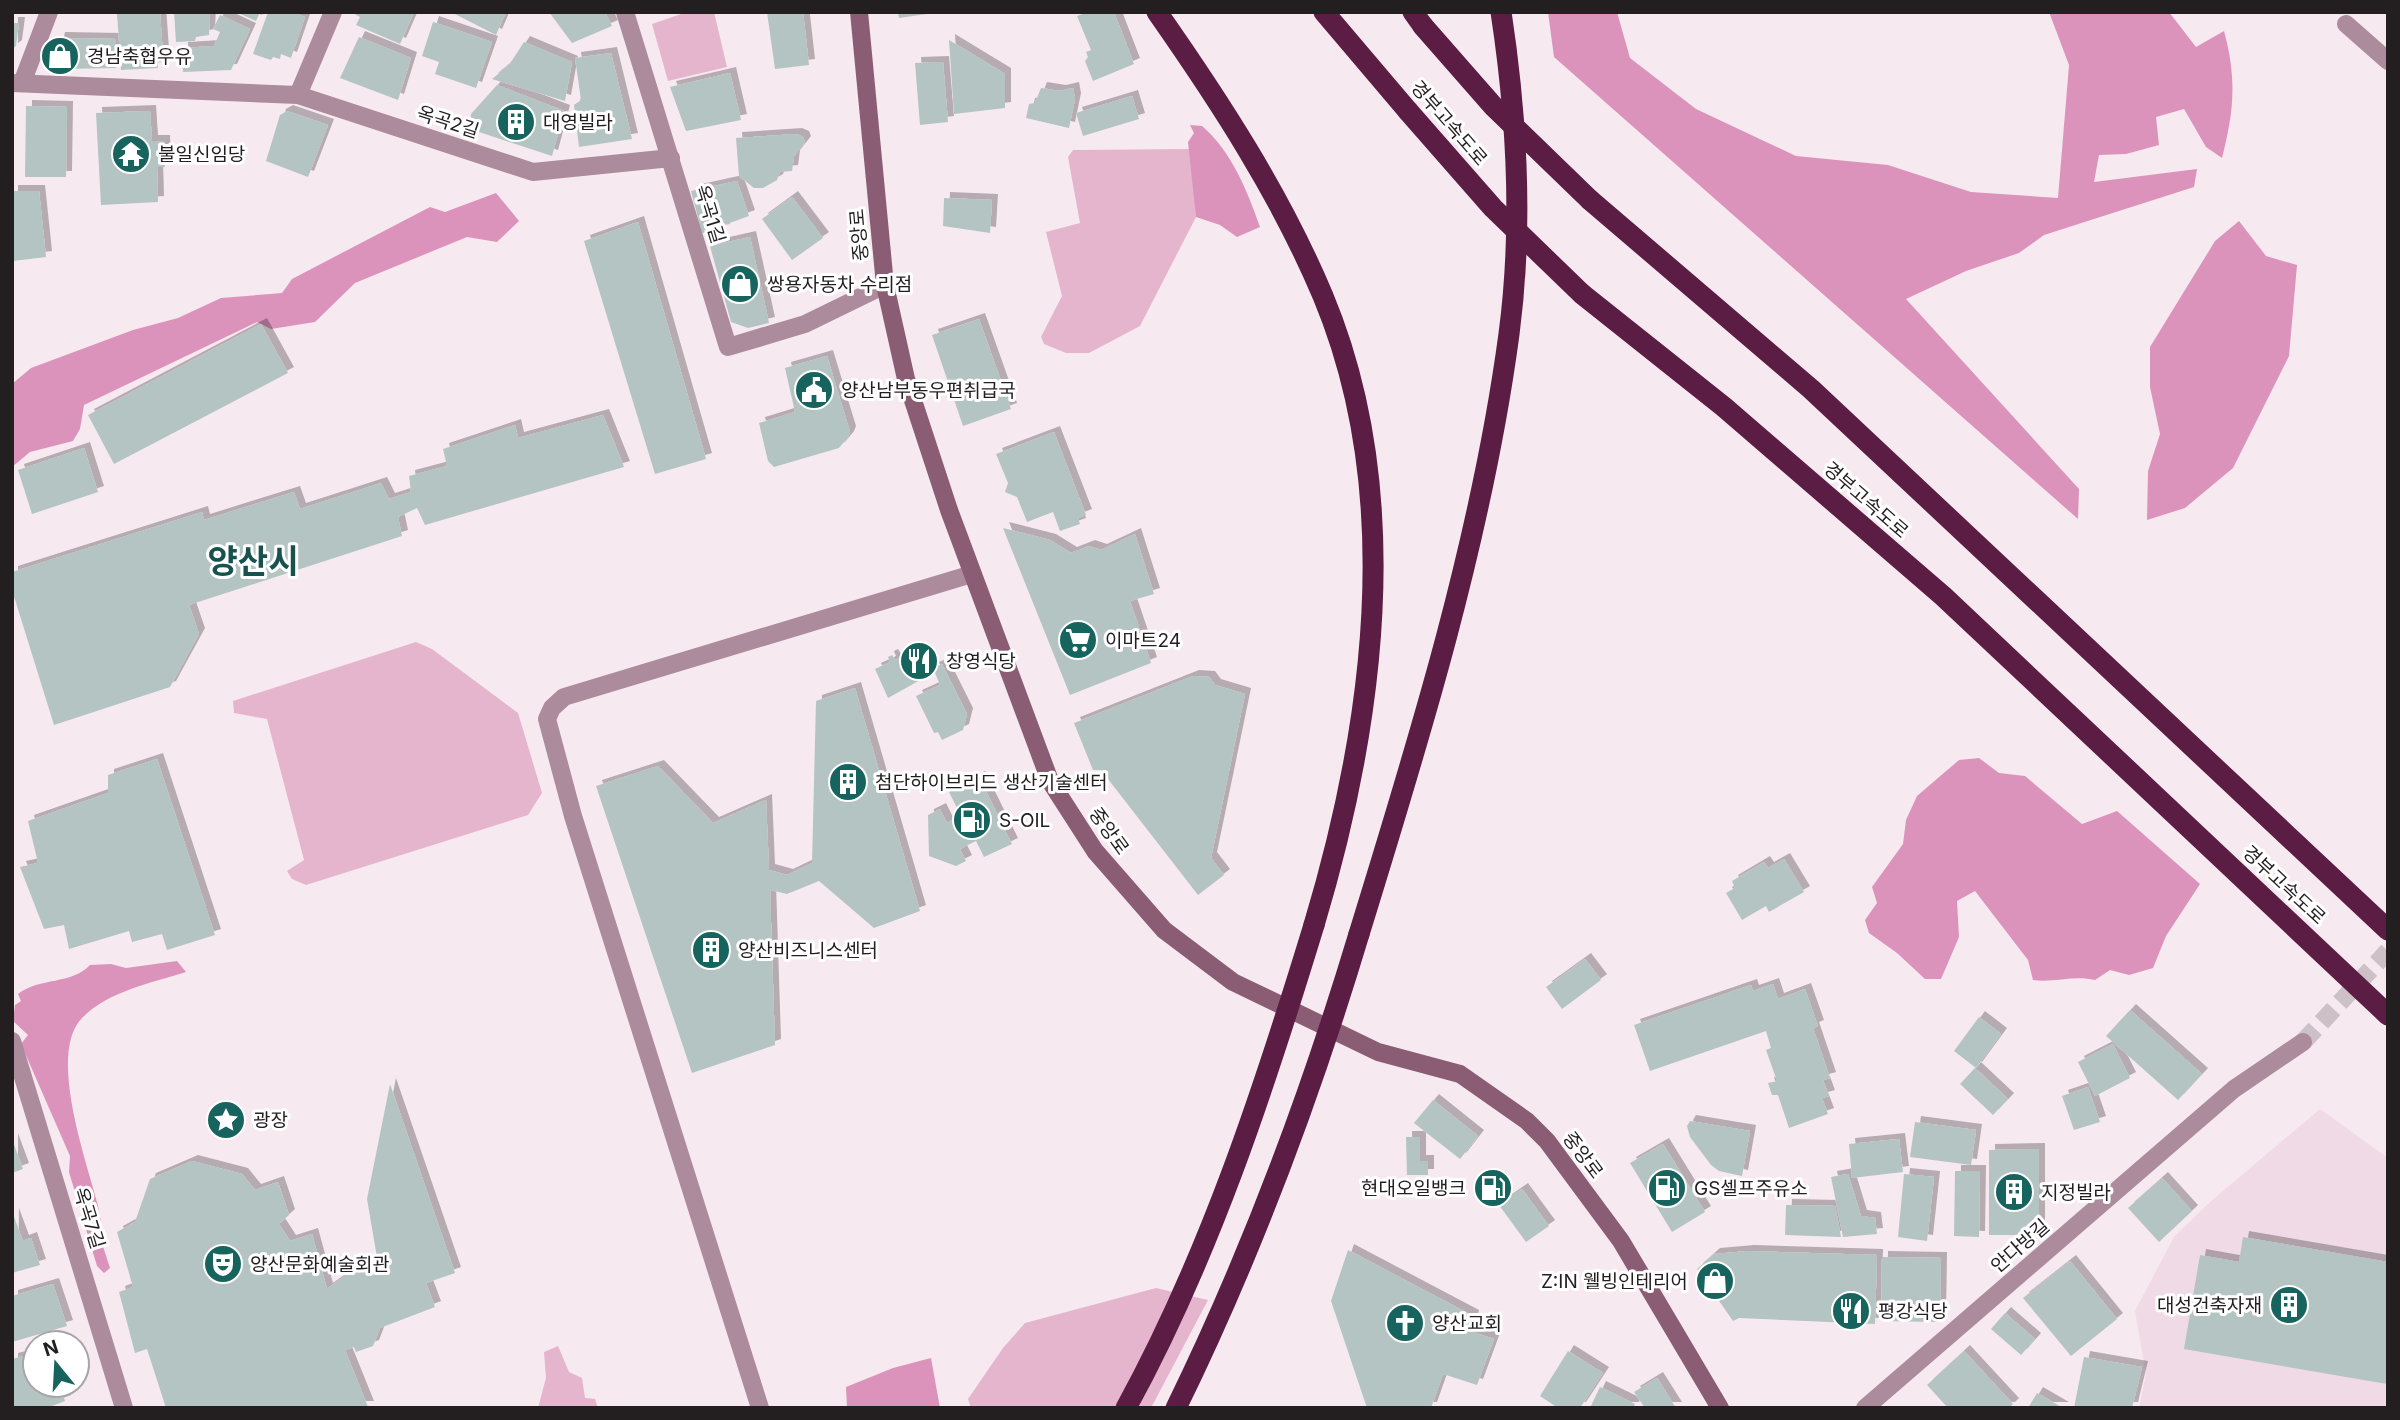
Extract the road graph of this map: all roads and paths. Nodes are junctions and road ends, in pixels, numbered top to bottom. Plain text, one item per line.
1 (49, 12) edge
2 (333, 12) edge
3 (625, 12) edge
4 (859, 12) edge
5 (1157, 12) edge
6 (1324, 12) edge
7 (1501, 12) edge
8 (1418, 19) edge
9 (2346, 24) dead end
10 (2388, 61) edge
11 (17, 83) edge
12 (298, 95) junction
13 (671, 158) junction
14 (884, 285) junction
15 (972, 574) junction
16 (2388, 930) edge
17 (2388, 1015) edge
18 (12, 1041) edge
19 (2304, 1042) tunnel mouth
20 (124, 1408) edge
21 (760, 1408) edge
22 (1126, 1408) edge
23 (1175, 1408) edge
24 (1720, 1408) edge
25 (1865, 1408) edge

1 - 11 street
2 - 12 street
3 - 13 street, 옥곡1길
4 - 14 main road, 중앙로
5 - 22 highway, bridge
6 - 17 highway, 경부고속도로, bridge
7 - 23 highway, bridge
8 - 16 highway, 경부고속도로, bridge
9 - 10 street
11 - 12 street, 옥곡2길
12 - 13 street, 옥곡2길
13 - 14 street, 옥곡1길
14 - 15 main road, 중앙로
15 - 21 street
15 - 24 main road, 중앙로
18 - 20 street, 옥곡7길
19 - 25 street, 안다방길

